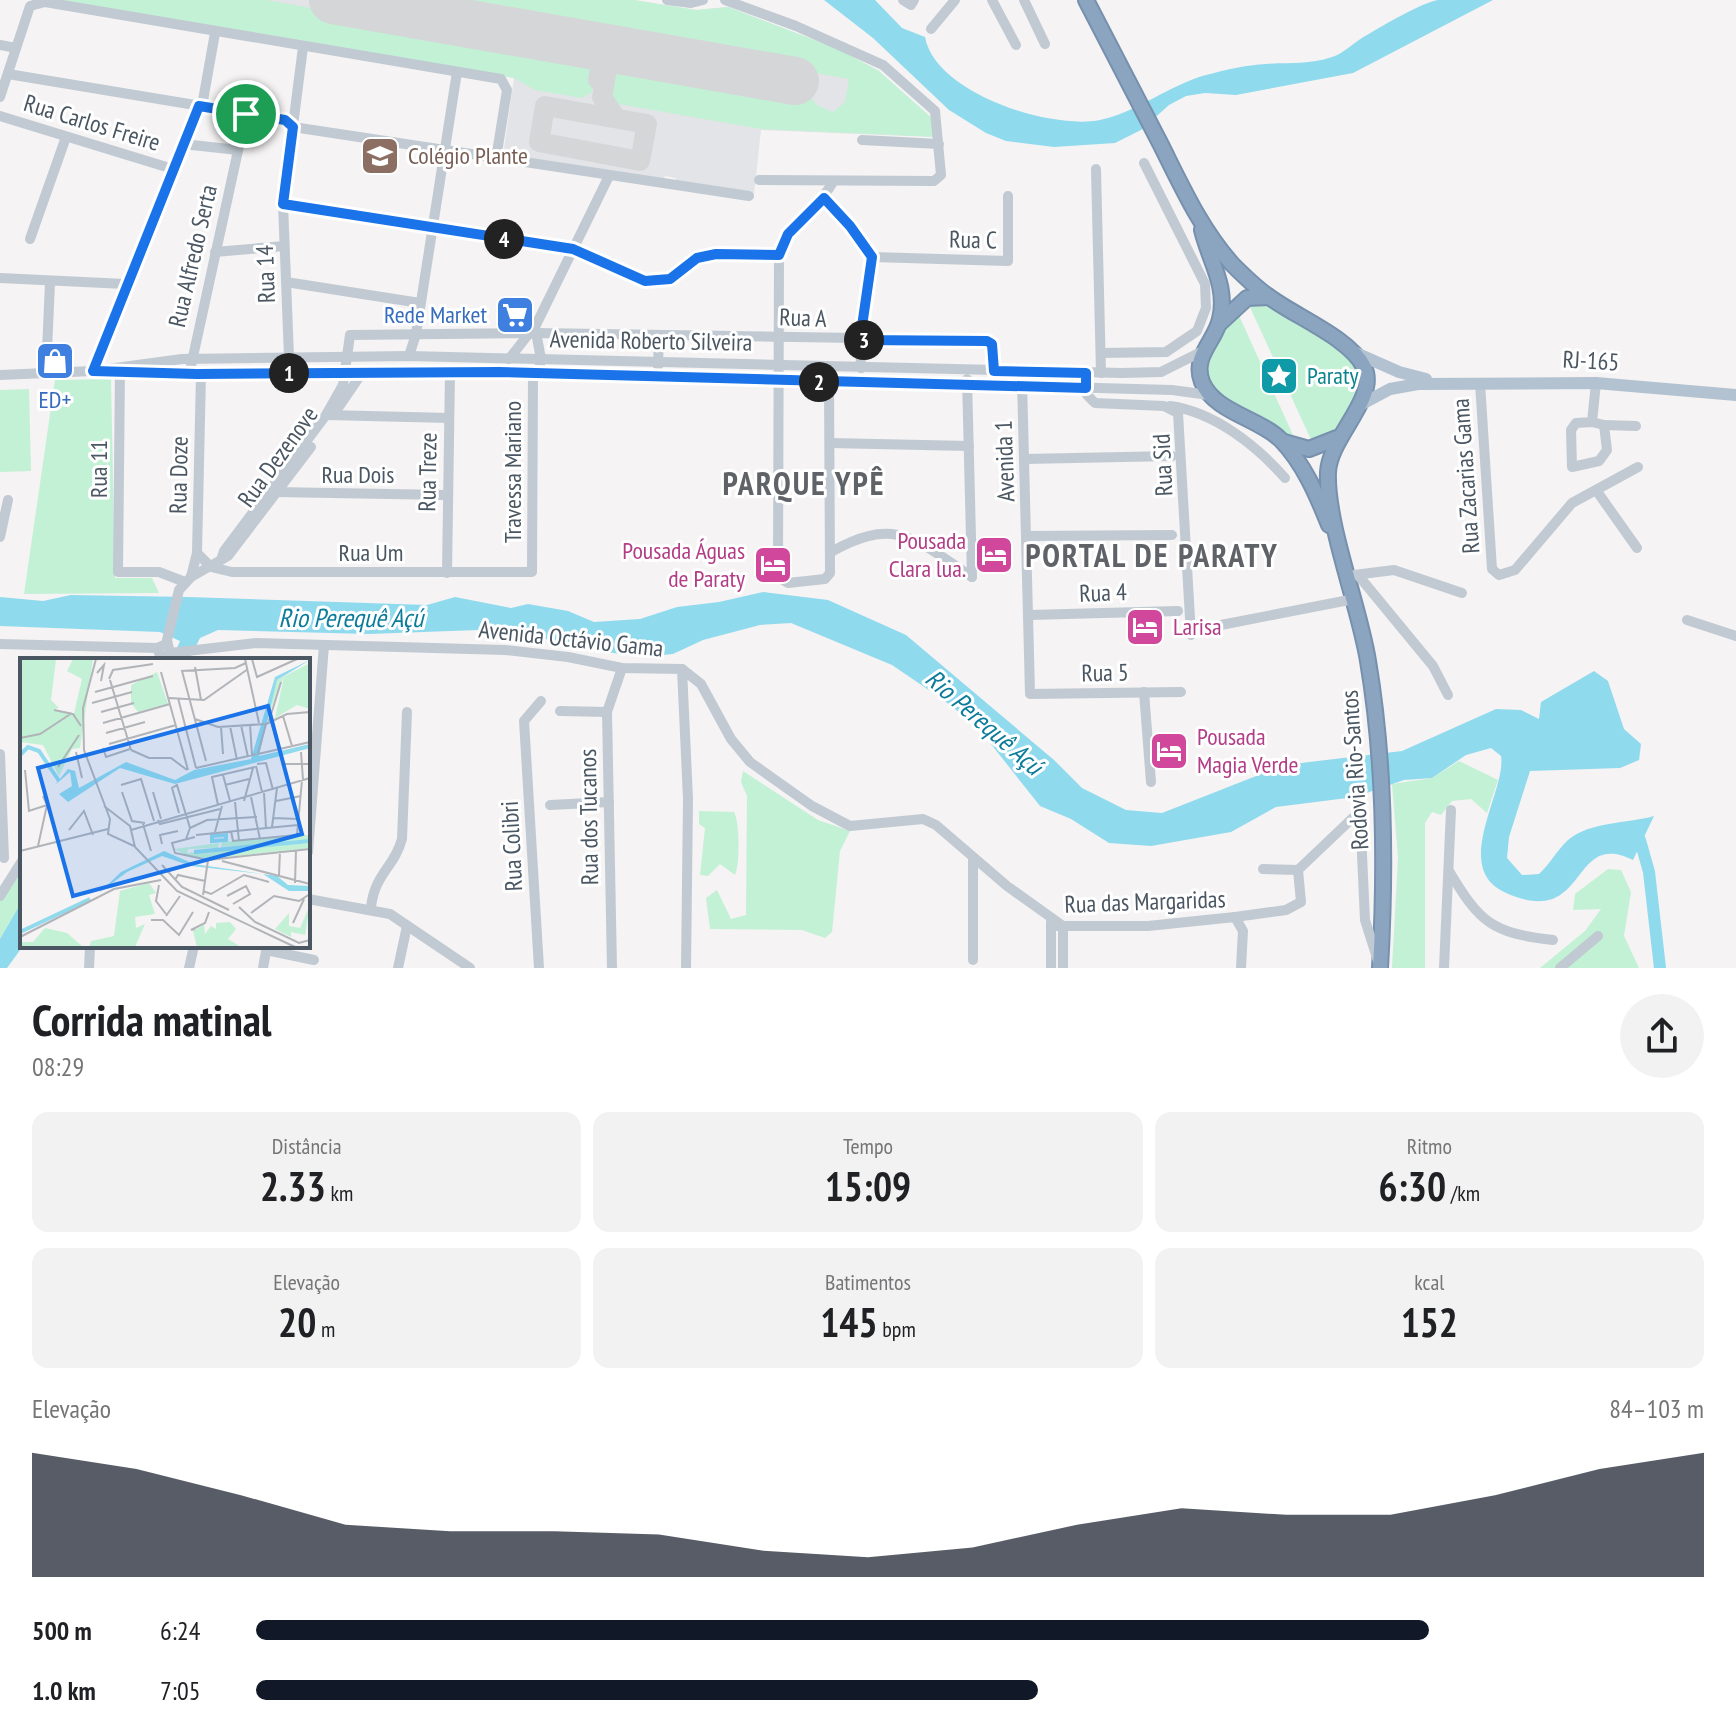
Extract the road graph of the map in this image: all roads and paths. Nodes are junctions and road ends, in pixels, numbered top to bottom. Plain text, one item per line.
1 (667, 0) edge
2 (703, 0) edge
3 (725, 0) edge
4 (903, 0) edge
5 (914, 0) edge
6 (955, 0) edge
7 (992, 0) edge
8 (1024, 0) edge
9 (1086, 0) edge
10 (931, 29) dead end
11 (215, 33) junction
12 (1045, 44) dead end
13 (0, 45) edge
14 (1016, 45) dead end
15 (303, 47) junction
16 (16, 48) junction
17 (457, 72) junction
18 (8, 74) junction
19 (0, 97) edge
20 (201, 106) junction
21 (246, 114) junction
22 (0, 116) edge
23 (293, 127) junction
24 (66, 137) junction
25 (862, 140) dead end
26 (183, 144) junction
27 (939, 144) junction
28 (238, 150) junction
29 (444, 151) junction
30 (496, 159) junction
31 (1144, 163) dead end
32 (173, 169) junction
33 (1096, 169) dead end
34 (609, 176) junction
35 (759, 180) dead end
36 (833, 182) junction
37 (749, 196) dead end
38 (1008, 196) dead end
39 (824, 198) junction
40 (283, 204) junction
41 (1200, 224) junction
42 (432, 228) junction
43 (30, 239) dead end
44 (284, 246) junction
45 (573, 249) junction
46 (215, 252) junction
47 (779, 255) junction
48 (872, 257) junction
49 (0, 278) edge
50 (286, 282) junction
51 (50, 283) junction
52 (125, 284) junction
53 (1269, 297) junction
54 (420, 303) junction
55 (1220, 323) junction
56 (534, 331) junction
57 (416, 334) junction
58 (659, 336) junction
59 (780, 337) junction
60 (860, 340) junction
61 (1203, 351) junction
62 (1101, 353) junction
63 (1356, 353) junction
64 (354, 356) junction
65 (409, 356) junction
66 (289, 357) junction
67 (509, 358) junction
68 (185, 359) junction
69 (541, 359) junction
70 (658, 362) junction
71 (760, 364) junction
72 (779, 364) junction
73 (861, 368) junction
74 (119, 370) junction
75 (93, 371) junction
76 (967, 371) junction
77 (994, 371) junction
78 (1022, 371) junction
79 (450, 372) junction
80 (46, 373) junction
81 (345, 373) junction
82 (362, 373) junction
83 (519, 373) junction
84 (533, 373) junction
85 (1086, 373) junction
86 (1101, 373) junction
87 (182, 374) junction
88 (199, 374) junction
89 (0, 375) edge
90 (659, 377) junction
91 (762, 380) junction
92 (777, 380) junction
93 (829, 383) junction
94 (1444, 383) junction
95 (1480, 383) junction
96 (1596, 383) junction
97 (968, 385) junction
98 (1023, 386) junction
99 (1086, 388) junction
100 (1209, 395) junction
101 (1736, 395) edge
102 (1360, 405) junction
103 (1164, 406) junction
104 (329, 416) junction
105 (449, 418) junction
106 (1598, 423) junction
107 (1636, 426) dead end
108 (1337, 438) junction
109 (1280, 440) junction
110 (830, 443) junction
111 (969, 446) junction
112 (1172, 456) dead end
113 (1025, 459) junction
114 (1638, 467) dead end
115 (1285, 478) dead end
116 (1596, 490) junction
117 (274, 492) junction
118 (447, 495) junction
119 (8, 500) dead end
120 (1, 531) edge
121 (1172, 535) dead end
122 (1027, 536) junction
123 (1637, 548) dead end
124 (831, 552) junction
125 (197, 553) junction
126 (211, 567) junction
127 (532, 572) joint
128 (447, 573) junction
129 (1351, 573) junction
130 (185, 583) junction
131 (1462, 593) dead end
132 (1354, 599) junction
133 (1178, 611) dead end
134 (1029, 615) junction
135 (1687, 620) dead end
136 (1221, 625) dead end
137 (1191, 635) dead end
138 (1736, 636) edge
139 (0, 644) edge
140 (324, 645) junction
141 (240, 647) junction
142 (165, 651) edge
143 (200, 654) edge
144 (239, 658) edge
145 (622, 668) junction
146 (682, 669) junction
147 (1144, 692) junction
148 (1181, 692) dead end
149 (1030, 694) joint
150 (1448, 695) dead end
151 (541, 701) dead end
152 (560, 711) dead end
153 (407, 712) dead end
154 (607, 712) junction
155 (0, 754) edge
156 (1151, 782) dead end
157 (609, 802) junction
158 (550, 805) dead end
159 (1451, 810) dead end
160 (310, 826) edge
161 (2, 858) edge
162 (973, 858) junction
163 (20, 862) edge
164 (1263, 869) dead end
165 (1298, 870) junction
166 (1449, 870) junction
167 (0, 896) edge
168 (310, 899) edge
169 (371, 907) junction
170 (1235, 917) junction
171 (1055, 923) junction
172 (407, 926) junction
173 (1598, 936) dead end
174 (1553, 940) dead end
175 (90, 948) edge
176 (194, 948) edge
177 (267, 948) edge
178 (314, 960) dead end
179 (973, 960) dead end
180 (1380, 967) edge
181 (89, 968) edge
182 (189, 968) edge
183 (263, 968) edge
184 (398, 968) edge
185 (470, 968) edge
186 (539, 968) edge
187 (612, 968) edge
188 (686, 968) edge
189 (1051, 968) edge
190 (1063, 968) edge
191 (1241, 968) edge
192 (1444, 968) edge
193 (1560, 968) edge

1 - 2 street
3 - 27 street
4 - 5 street
6 - 10 street
7 - 14 street
8 - 12 street
9 - 41 highway
11 - 15 street
11 - 16 street
11 - 20 street
13 - 16 street
15 - 17 street
15 - 23 street, Rua 14
16 - 18 street
17 - 29 street
17 - 30 street
18 - 19 street
18 - 20 street
20 - 21 street
20 - 26 street
21 - 23 street
21 - 28 street, Rua Alfredo Serta
22 - 24 street, Rua Carlos Freire
23 - 29 street
23 - 40 street, Rua 14
24 - 32 street, Rua Carlos Freire
24 - 43 street
25 - 27 street
26 - 28 street
26 - 32 street
27 - 36 street
28 - 46 street, Rua Alfredo Serta
29 - 30 street
29 - 42 street
30 - 34 street
31 - 62 street
32 - 52 street
33 - 62 street
34 - 37 street
34 - 45 street
35 - 36 street
36 - 39 street
38 - 48 street, Rua C
39 - 47 street
39 - 48 street
40 - 42 street
40 - 44 street, Rua 14
41 - 53 highway
41 - 55 highway
42 - 45 street
42 - 54 street
44 - 46 street
44 - 50 street, Rua 14
45 - 47 street
45 - 56 street
46 - 68 street, Rua Alfredo Serta
47 - 59 street
48 - 60 street
49 - 51 street
50 - 54 street
50 - 66 street, Rua 14
51 - 52 street
51 - 80 street
52 - 75 street
53 - 55 highway
53 - 63 highway
54 - 57 street
55 - 61 highway
56 - 57 street, Rua A
56 - 58 street, Rua A
56 - 67 street
56 - 69 street
57 - 64 street, Rua A
57 - 65 street
58 - 59 street, Rua A
58 - 70 street
59 - 60 street, Rua A
59 - 72 street
60 - 73 street
60 - 77 street, Rua A
61 - 86 street, Avenida Roberto Silveira
61 - 100 highway
62 - 86 street
63 - 94 main road, RJ-165
63 - 102 highway
64 - 65 street, Avenida Roberto Silveira
64 - 66 street, Avenida Roberto Silveira
64 - 81 street, Rua Dezenove
64 - 82 street
65 - 67 street, Avenida Roberto Silveira
66 - 68 street, Avenida Roberto Silveira
67 - 69 street, Avenida Roberto Silveira
67 - 83 street
68 - 74 street, Avenida Roberto Silveira
68 - 87 street
68 - 88 street
69 - 70 street, Avenida Roberto Silveira
69 - 84 street
70 - 71 street, Avenida Roberto Silveira
70 - 90 street
71 - 72 street, Avenida Roberto Silveira
71 - 91 street
72 - 73 street, Avenida Roberto Silveira
72 - 92 street
73 - 76 street, Avenida Roberto Silveira
74 - 75 street, Avenida Roberto Silveira
74 - 87 street, Avenida Roberto Silveira
74 - 130 street, Rua 11
75 - 80 street, Avenida Roberto Silveira
76 - 77 street, Avenida Roberto Silveira
76 - 97 street
77 - 78 street, Avenida Roberto Silveira
78 - 85 street, Avenida Roberto Silveira
78 - 98 street, Avenida 1
79 - 82 street, Avenida Roberto Silveira
79 - 83 street, Avenida Roberto Silveira
79 - 105 street, Rua Treze
80 - 89 street, Avenida Roberto Silveira
81 - 82 street, Avenida Roberto Silveira
81 - 88 street, Avenida Roberto Silveira
81 - 104 street, Rua Dezenove
82 - 104 street, Rua Dezenove
83 - 84 street, Avenida Roberto Silveira
84 - 90 street, Avenida Roberto Silveira
84 - 127 street, Travessa Mariano
85 - 86 street, Avenida Roberto Silveira
85 - 99 street
87 - 88 street, Avenida Roberto Silveira
88 - 125 street, Rua Doze
90 - 91 street, Avenida Roberto Silveira
91 - 92 street, Avenida Roberto Silveira
92 - 93 street, Avenida Roberto Silveira
92 - 124 street
93 - 97 street, Avenida Roberto Silveira
93 - 110 street
94 - 95 main road, RJ-165 / RJ-165
94 - 102 main road, RJ-165
95 - 96 main road, RJ-165 / RJ-165
95 - 116 street, Rua Zacarias Gama
96 - 101 main road, RJ-165 / RJ-165
96 - 106 street
97 - 98 street, Avenida Roberto Silveira
97 - 111 street
98 - 99 street, Avenida Roberto Silveira
98 - 113 street, Avenida 1
99 - 100 street, Avenida Roberto Silveira
99 - 103 street, Rua Sid
100 - 109 highway
102 - 108 highway
103 - 115 street
103 - 137 street, Rua Sid
104 - 105 street
104 - 117 street, Rua Dezenove
105 - 118 street, Rua Treze
106 - 106 street
106 - 107 street
108 - 109 highway
108 - 129 highway
109 - 129 highway
110 - 111 street
110 - 124 street
111 - 124 street
112 - 113 street
113 - 122 street, Avenida 1
114 - 116 street, Rua Zacarias Gama
116 - 123 street
117 - 118 street, Rua Dois
117 - 126 street, Rua Dezenove
118 - 128 street, Rua Treze
119 - 120 street
121 - 122 street
122 - 134 street, Avenida 1
125 - 126 street
125 - 130 street, Rua Doze
126 - 128 street, Rua Um
126 - 130 street, Rua Dezenove
127 - 128 street, Rua Um
129 - 131 street
129 - 132 highway, Rodovia Rio-Santos
129 - 150 street
130 - 142 street
132 - 136 street
132 - 180 highway, Rodovia Rio-Santos
133 - 134 street, Rua 4
134 - 149 street, Avenida 1
135 - 138 street
139 - 142 street, Avenida Octávio Gama
140 - 141 street, Avenida Octávio Gama
140 - 145 street, Avenida Octávio Gama
140 - 160 street
141 - 143 street, Avenida Octávio Gama
141 - 144 street
142 - 143 street, Avenida Octávio Gama
145 - 146 street, Avenida Octávio Gama
145 - 154 street, Rua dos Tucanos
146 - 162 street
146 - 188 street
147 - 148 street, Rua 5
147 - 149 street, Rua 5
147 - 156 street
151 - 186 street, Rua Colibri
152 - 154 street
153 - 169 street
154 - 157 street, Rua dos Tucanos
155 - 161 street
157 - 158 street
157 - 187 street, Rua dos Tucanos
159 - 166 street
162 - 171 street
162 - 179 street
163 - 167 street
164 - 165 street
165 - 170 street
165 - 180 street
166 - 174 street
166 - 192 street
168 - 169 street
169 - 172 street
170 - 171 street, Rua das Margaridas
170 - 191 street, Rua das Margaridas
171 - 189 street
171 - 190 street
172 - 184 street
172 - 185 street
173 - 193 street
175 - 181 street
176 - 182 street
177 - 178 street
177 - 183 street

